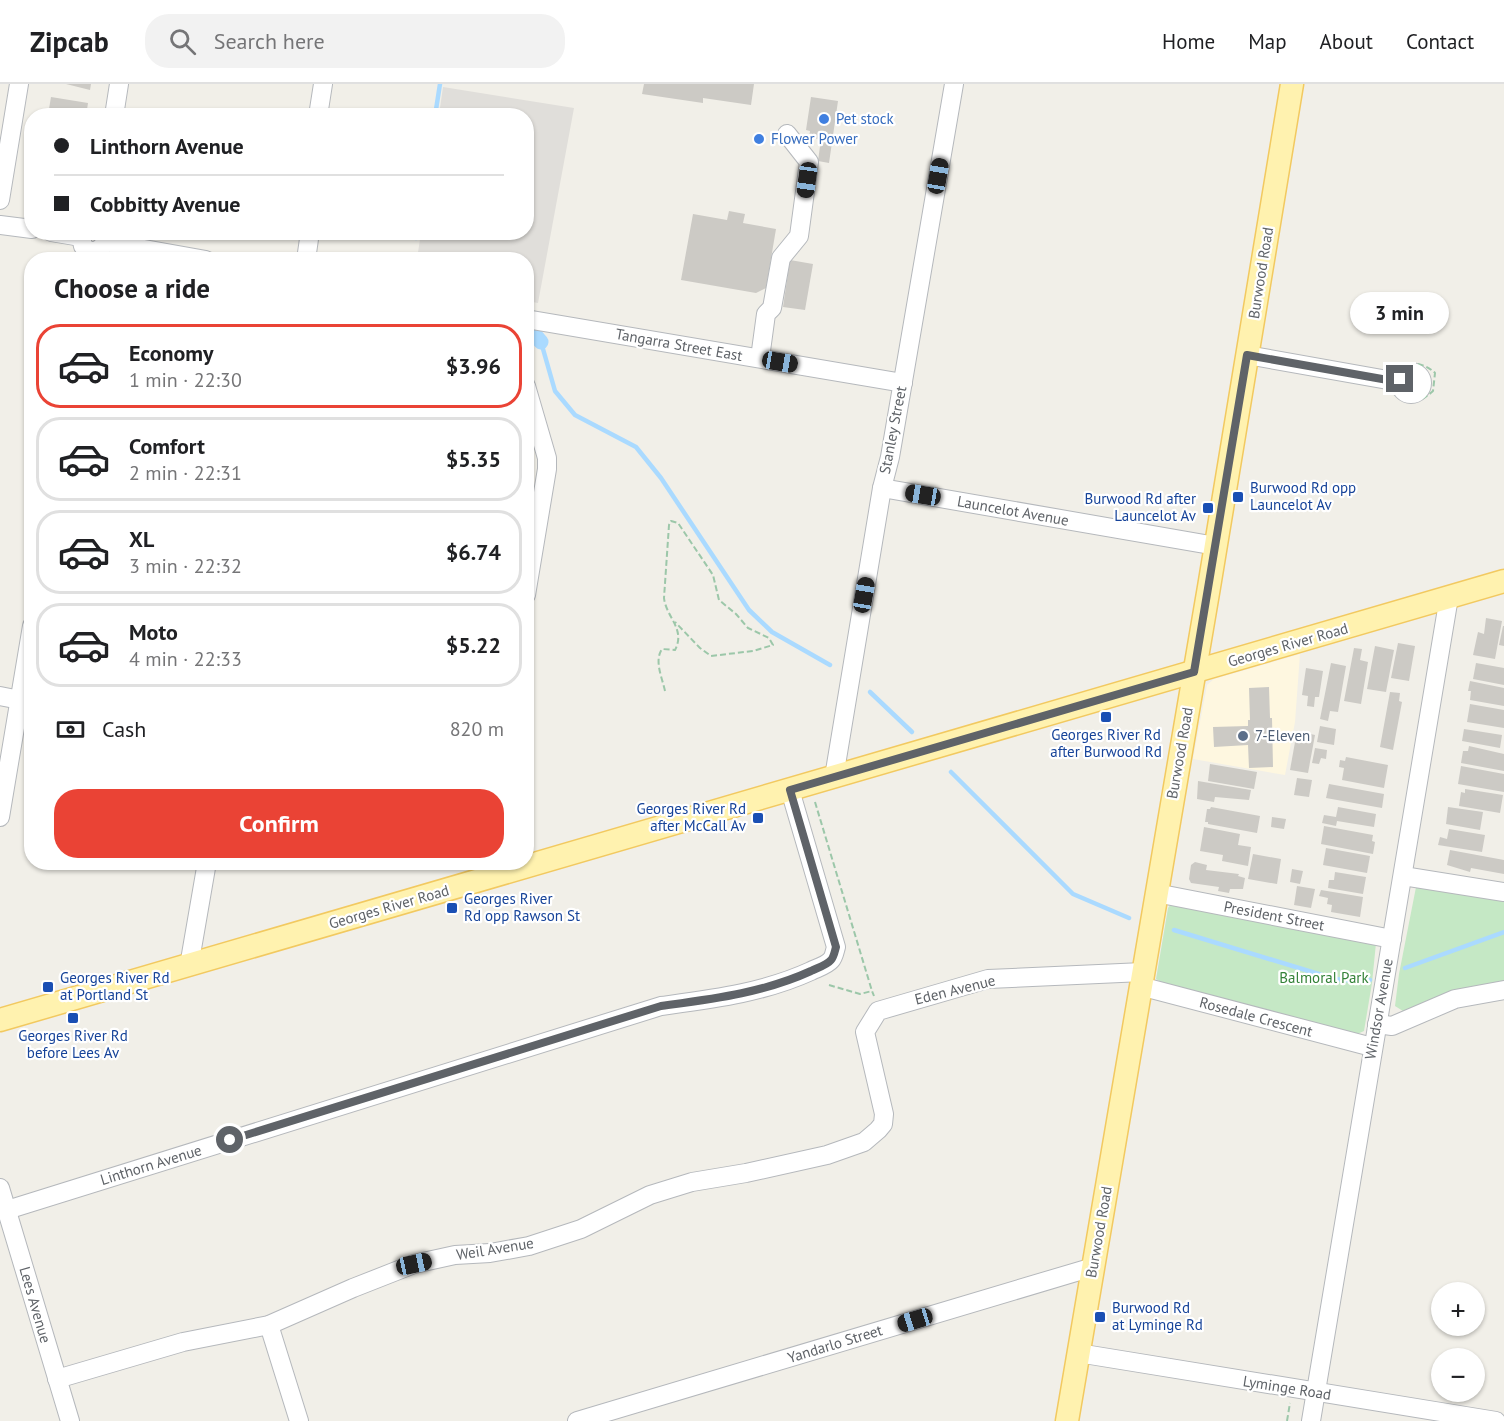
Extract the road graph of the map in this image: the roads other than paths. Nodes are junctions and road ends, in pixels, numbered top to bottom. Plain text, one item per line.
1 (19, 84) edge
2 (119, 84) edge
3 (323, 84) edge
4 (954, 84) edge
5 (1292, 84) edge
6 (115, 108) edge
7 (319, 108) edge
8 (787, 134) dead end
9 (0, 201) edge
10 (0, 225) edge
11 (24, 229) edge
12 (92, 242) edge
13 (155, 252) edge
14 (534, 320) edge
15 (1247, 355) junction
16 (760, 358) junction
17 (1399, 382) dead end
18 (903, 383) junction
19 (534, 413) edge
20 (882, 488) junction
21 (1216, 546) junction
22 (534, 548) edge
23 (1504, 581) edge
24 (1449, 597) junction
25 (1194, 672) junction
26 (24, 675) edge
27 (0, 696) edge
28 (20, 700) junction
29 (834, 777) junction
30 (790, 790) junction
31 (0, 817) edge
32 (534, 857) edge
33 (206, 870) edge
34 (480, 871) edge
35 (1403, 876) junction
36 (1504, 892) edge
37 (1156, 893) junction
38 (1392, 939) junction
39 (189, 966) junction
40 (1142, 979) junction
41 (1504, 990) edge
42 (0, 1020) edge
43 (1377, 1024) junction
44 (1372, 1047) junction
45 (884, 1114) joint
46 (0, 1188) edge
47 (7, 1210) junction
48 (1093, 1267) junction
49 (269, 1325) junction
50 (1078, 1353) junction
51 (57, 1379) junction
52 (1316, 1393) junction
53 (1068, 1413) edge
54 (70, 1421) edge
55 (299, 1421) edge
56 (577, 1421) edge
57 (1053, 1421) edge
58 (1311, 1421) edge
59 (1496, 1421) edge

1 - 9 street
2 - 6 street
3 - 7 street
4 - 18 street, Stanley Street
5 - 15 main road, Burwood Road
8 - 16 street
10 - 11 street
12 - 13 street
14 - 16 street, Tangarra Street East
15 - 17 street
15 - 21 main road, Burwood Road
16 - 18 street, Tangarra Street East
18 - 20 street, Stanley Street
19 - 22 street
20 - 21 street, Launcelot Avenue
20 - 29 street, Stanley Street
21 - 25 main road, Burwood Road
23 - 24 main road, Georges River Road
24 - 25 main road, Georges River Road
24 - 35 street, Windsor Avenue
25 - 29 main road, Georges River Road
25 - 37 main road, Burwood Road
26 - 28 street
27 - 28 street
28 - 31 street
29 - 30 main road, Georges River Road
30 - 32 main road, Georges River Road
30 - 47 street, Linthorn Avenue
33 - 39 street
34 - 39 main road, Georges River Road
35 - 36 street
35 - 38 street, Windsor Avenue
37 - 38 street, President Street
37 - 40 main road, Burwood Road
38 - 43 street, Windsor Avenue
39 - 42 main road, Georges River Road
40 - 44 street, Rosedale Crescent
40 - 45 street, Eden Avenue
40 - 48 main road, Burwood Road
41 - 43 street
43 - 44 street, Windsor Avenue
44 - 52 street, Windsor Avenue
45 - 49 street, Weil Avenue
46 - 47 street, Lees Avenue
47 - 51 street, Lees Avenue
48 - 50 main road, Burwood Road
48 - 56 street, Yandarlo Street
49 - 51 street, Weil Avenue
49 - 55 street
50 - 52 street, Lyminge Road
50 - 53 main road, Burwood Road
51 - 54 street, Lees Avenue
52 - 58 street, Windsor Avenue
52 - 59 street, Lyminge Road
53 - 57 street

